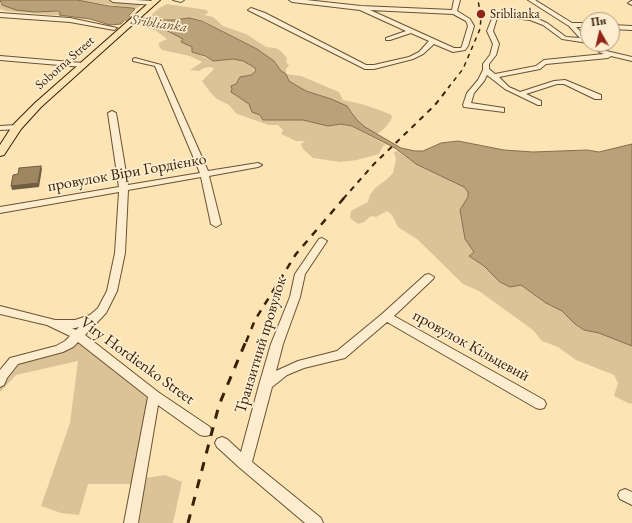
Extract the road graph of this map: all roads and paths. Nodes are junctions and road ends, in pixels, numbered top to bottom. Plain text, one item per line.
1 (113, 0) edge
2 (176, 0) edge
3 (181, 0) edge
4 (292, 0) edge
5 (457, 0) edge
6 (531, 0) edge
7 (152, 4) edge
8 (361, 8) junction
9 (251, 10) dead end
10 (454, 12) junction
11 (0, 15) edge
12 (571, 25) junction
13 (580, 25) edge
14 (620, 27) edge
15 (114, 28) dead end
16 (632, 28) edge
17 (411, 31) junction
18 (580, 34) edge
19 (388, 39) dead end
20 (580, 40) edge
21 (433, 41) junction
22 (0, 58) edge
23 (632, 59) edge
24 (135, 60) dead end
25 (83, 65) junction
26 (486, 70) junction
27 (494, 76) junction
28 (520, 94) junction
29 (598, 97) dead end
30 (538, 103) dead end
31 (501, 110) dead end
32 (112, 113) dead end
33 (17, 127) junction
34 (0, 128) edge
35 (0, 153) edge
36 (258, 165) dead end
37 (205, 175) junction
38 (124, 188) junction
39 (0, 210) edge
40 (216, 224) dead end
41 (322, 240) dead end
42 (429, 277) dead end
43 (0, 310) edge
44 (96, 316) junction
45 (386, 318) junction
46 (50, 322) junction
47 (77, 335) junction
48 (0, 382) edge
49 (265, 385) junction
50 (154, 395) junction
51 (540, 404) dead end
52 (205, 431) dead end
53 (222, 443) dead end
54 (245, 464) junction
55 (131, 523) edge
56 (316, 523) edge

1 - 7 street
2 - 3 street
4 - 8 street
5 - 10 street
6 - 12 street
7 - 25 main road, Soborna Street
8 - 10 street
8 - 17 street
9 - 21 street
10 - 21 street
11 - 15 street
12 - 13 street
12 - 18 street
14 - 16 street
17 - 19 street
17 - 21 street
20 - 26 street
22 - 25 street
23 - 27 street
24 - 37 street
25 - 33 main road, Soborna Street
26 - 27 street
26 - 31 street
27 - 28 street
28 - 29 street
28 - 30 street
32 - 38 street
33 - 34 street
33 - 35 main road, Soborna Street
36 - 37 street, провулок Віри Гордієнко
37 - 38 street, провулок Віри Гордієнко
37 - 40 street
38 - 39 street, провулок Віри Гордієнко
38 - 44 street
41 - 49 street, Транзитний провулок
42 - 45 street, провулок Кільцевий
43 - 46 street, Viry Hordienko Street
44 - 46 street
44 - 47 street
45 - 49 street, провулок Кільцевий
45 - 51 street, провулок Кільцевий
46 - 47 street, Viry Hordienko Street
47 - 48 street
47 - 50 street, Viry Hordienko Street
49 - 54 street, Транзитний провулок
50 - 52 street, Viry Hordienko Street
50 - 55 street
53 - 54 street
54 - 56 street

